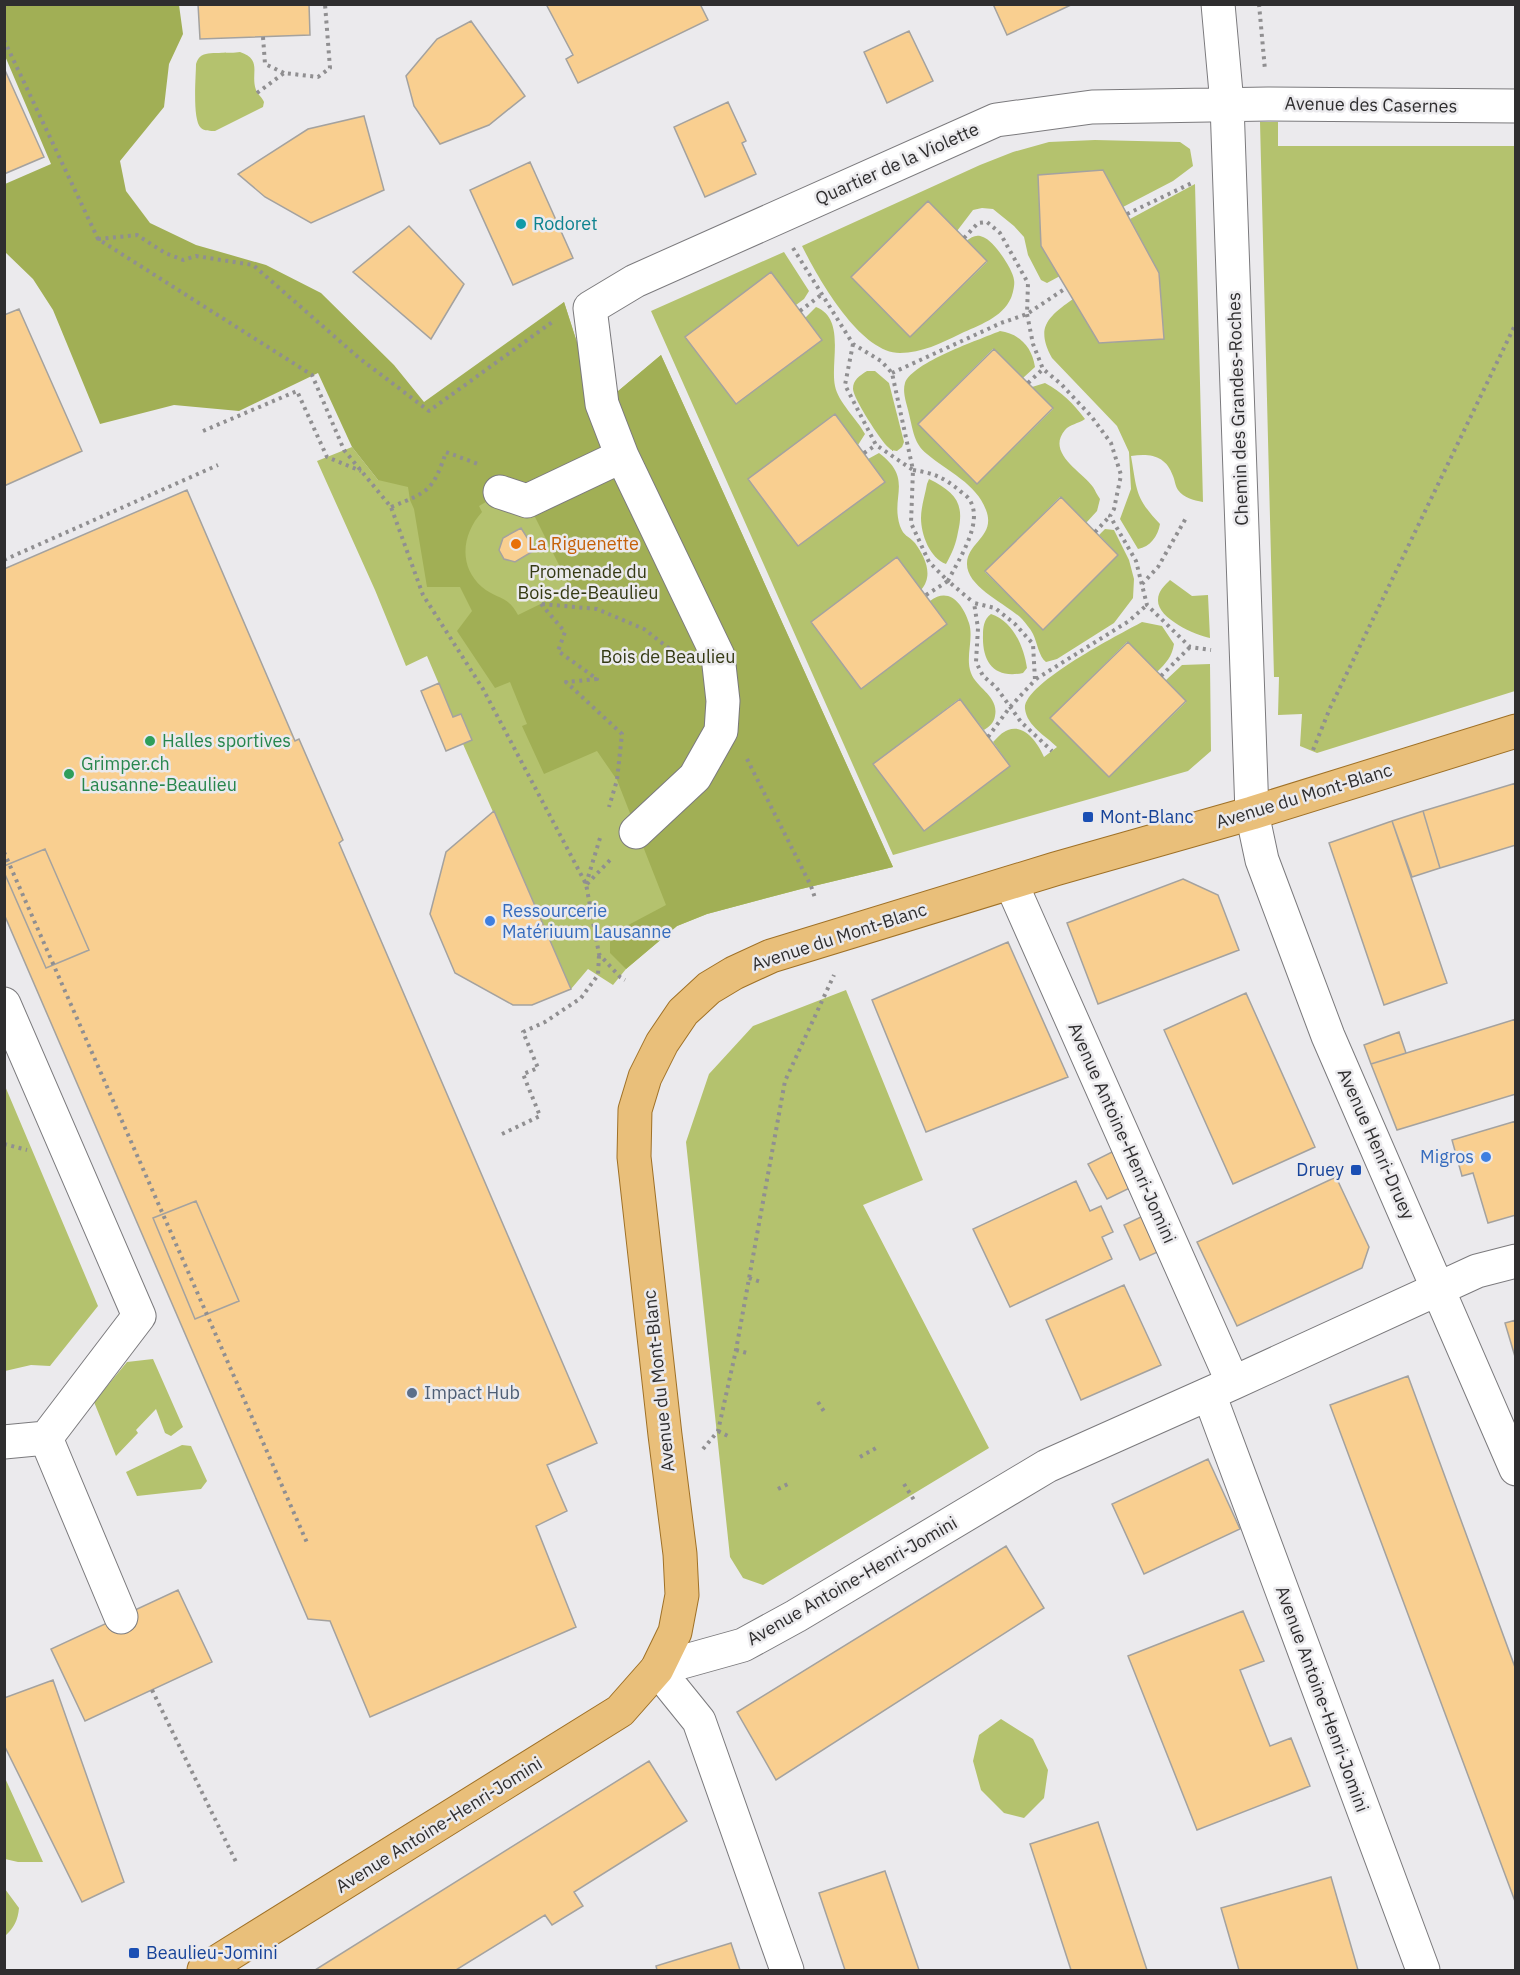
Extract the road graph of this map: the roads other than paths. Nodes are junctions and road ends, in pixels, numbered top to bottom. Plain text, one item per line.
1 (1218, 4) edge
2 (1227, 104) junction
3 (1515, 106) edge
4 (622, 456) junction
5 (500, 492) dead end
6 (1515, 730) edge
7 (1252, 813) junction
8 (636, 832) dead end
9 (1011, 883) junction
10 (4, 1004) edge
11 (1515, 1261) edge
12 (1438, 1289) junction
13 (1221, 1389) junction
14 (46, 1438) junction
15 (4, 1442) edge
16 (1515, 1469) edge
17 (121, 1617) dead end
18 (657, 1669) junction
19 (204, 1971) edge
20 (787, 1971) edge
21 (1423, 1971) edge

1 - 2 street, Chemin des Grandes-Roches
2 - 3 street, Avenue des Casernes
2 - 4 street, Quartier de la Violette
2 - 7 street, Chemin des Grandes-Roches
4 - 5 street
4 - 8 street
6 - 7 main road, Avenue du Mont-Blanc
7 - 9 main road, Avenue du Mont-Blanc
7 - 12 street, Avenue Henri-Druey
9 - 13 street, Avenue Antoine-Henri-Jomini
9 - 18 main road, Avenue du Mont-Blanc
10 - 14 street
11 - 12 street, Avenue Antoine-Henri-Jomini
12 - 13 street, Avenue Antoine-Henri-Jomini
12 - 16 street, Avenue Henri-Druey
13 - 18 street, Avenue Antoine-Henri-Jomini
13 - 21 street, Avenue Antoine-Henri-Jomini
14 - 15 street
14 - 17 street
18 - 19 main road, Avenue Antoine-Henri-Jomini
18 - 20 street

